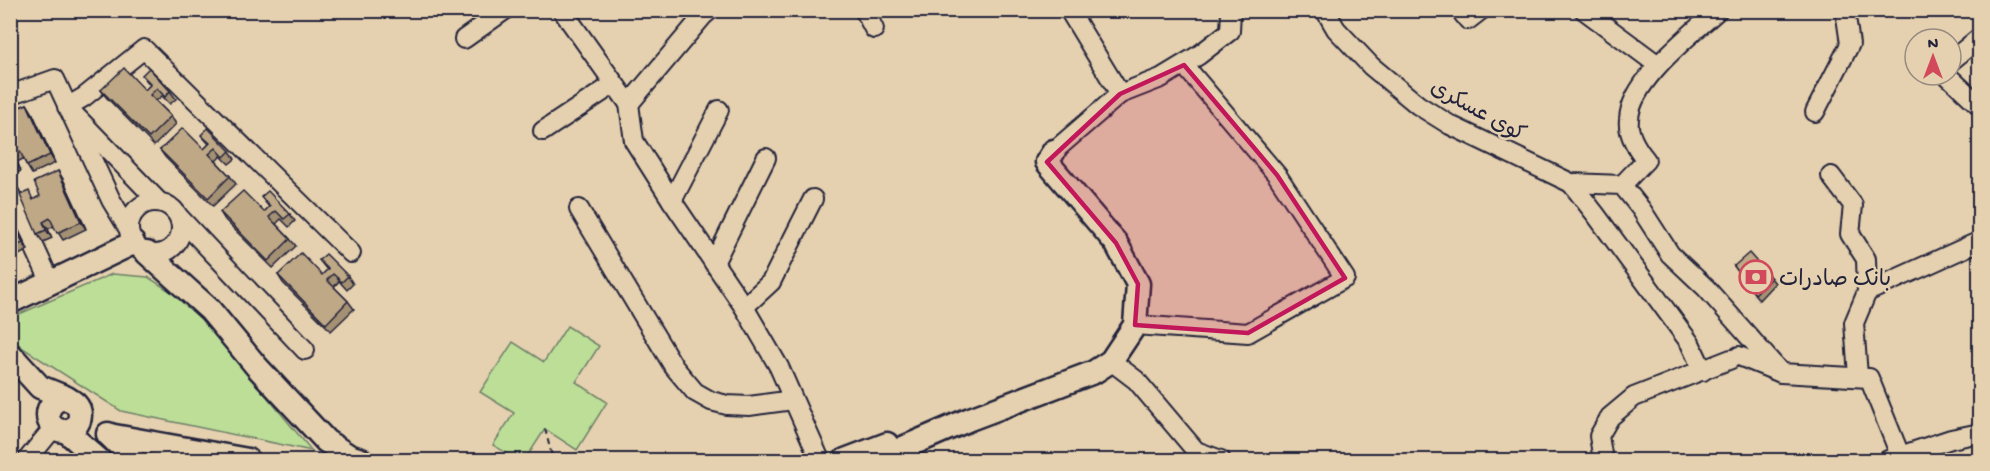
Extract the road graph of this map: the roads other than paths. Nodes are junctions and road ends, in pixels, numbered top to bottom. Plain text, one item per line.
1 (505, 10) edge
2 (562, 10) edge
3 (864, 10) edge
4 (1069, 10) edge
5 (1231, 10) edge
6 (1325, 10) edge
7 (1460, 10) edge
8 (1481, 10) edge
9 (1718, 10) edge
10 (1845, 10) edge
11 (705, 12) edge
12 (1596, 14) edge
13 (874, 29) dead end
14 (1980, 37) edge
15 (464, 39) dead end
16 (1963, 51) edge
17 (1184, 65) junction
18 (1658, 65) junction
19 (614, 84) junction
20 (1960, 87) edge
21 (1120, 94) junction
22 (10, 95) edge
23 (629, 104) junction
24 (1980, 105) edge
25 (67, 107) junction
26 (719, 110) dead end
27 (1815, 112) dead end
28 (543, 131) dead end
29 (1054, 151) joint
30 (766, 158) dead end
31 (1831, 176) dead end
32 (1570, 183) junction
33 (1622, 185) junction
34 (10, 194) edge
35 (813, 199) dead end
36 (672, 201) junction
37 (159, 202) junction
38 (579, 209) dead end
39 (179, 217) junction
40 (1980, 241) edge
41 (136, 242) junction
42 (351, 254) dead end
43 (714, 263) junction
44 (51, 283) junction
45 (1867, 292) junction
46 (10, 302) edge
47 (744, 307) junction
48 (1134, 325) junction
49 (305, 350) dead end
50 (10, 354) edge
51 (1111, 361) junction
52 (1703, 371) junction
53 (1781, 373) junction
54 (1858, 376) junction
55 (40, 387) junction
56 (793, 400) junction
57 (74, 405) junction
58 (56, 426) junction
59 (1980, 434) edge
60 (108, 435) junction
61 (207, 452) junction
62 (1896, 459) edge
63 (27, 460) edge
64 (99, 460) edge
65 (134, 460) edge
66 (183, 460) edge
67 (248, 460) edge
68 (360, 460) edge
69 (820, 460) edge
70 (845, 460) edge
71 (875, 460) edge
72 (1221, 460) edge
73 (1603, 460) edge

1 - 15 street
2 - 19 street
3 - 13 street
4 - 21 street
5 - 17 street
6 - 32 street, کوی عسکری
7 - 8 street
9 - 18 street
10 - 27 street
11 - 23 street
12 - 18 street
14 - 16 street
17 - 21 street
17 - 48 street
18 - 33 street
19 - 23 street
19 - 28 street
20 - 24 street
21 - 29 street
22 - 25 street
23 - 36 street
25 - 37 street
25 - 41 street
25 - 42 street
26 - 36 street
29 - 48 main road
30 - 43 street
31 - 45 street
32 - 33 street
32 - 52 street
33 - 53 street
34 - 44 street
35 - 47 street
36 - 43 street
37 - 39 street
37 - 41 street
38 - 56 street
39 - 41 street
39 - 49 street
40 - 45 street
41 - 44 main road
41 - 68 main road
43 - 47 street
44 - 46 main road
45 - 54 street
47 - 56 street
48 - 51 main road
50 - 55 main road
51 - 70 main road
51 - 71 main road
51 - 72 street
52 - 53 street
52 - 73 street
53 - 54 street
54 - 62 street
55 - 57 main road
55 - 58 main road
56 - 69 street
57 - 58 main road
57 - 60 main road
58 - 63 street
58 - 64 main road
59 - 62 street
60 - 61 main road
60 - 65 main road
61 - 66 main road
61 - 67 main road

